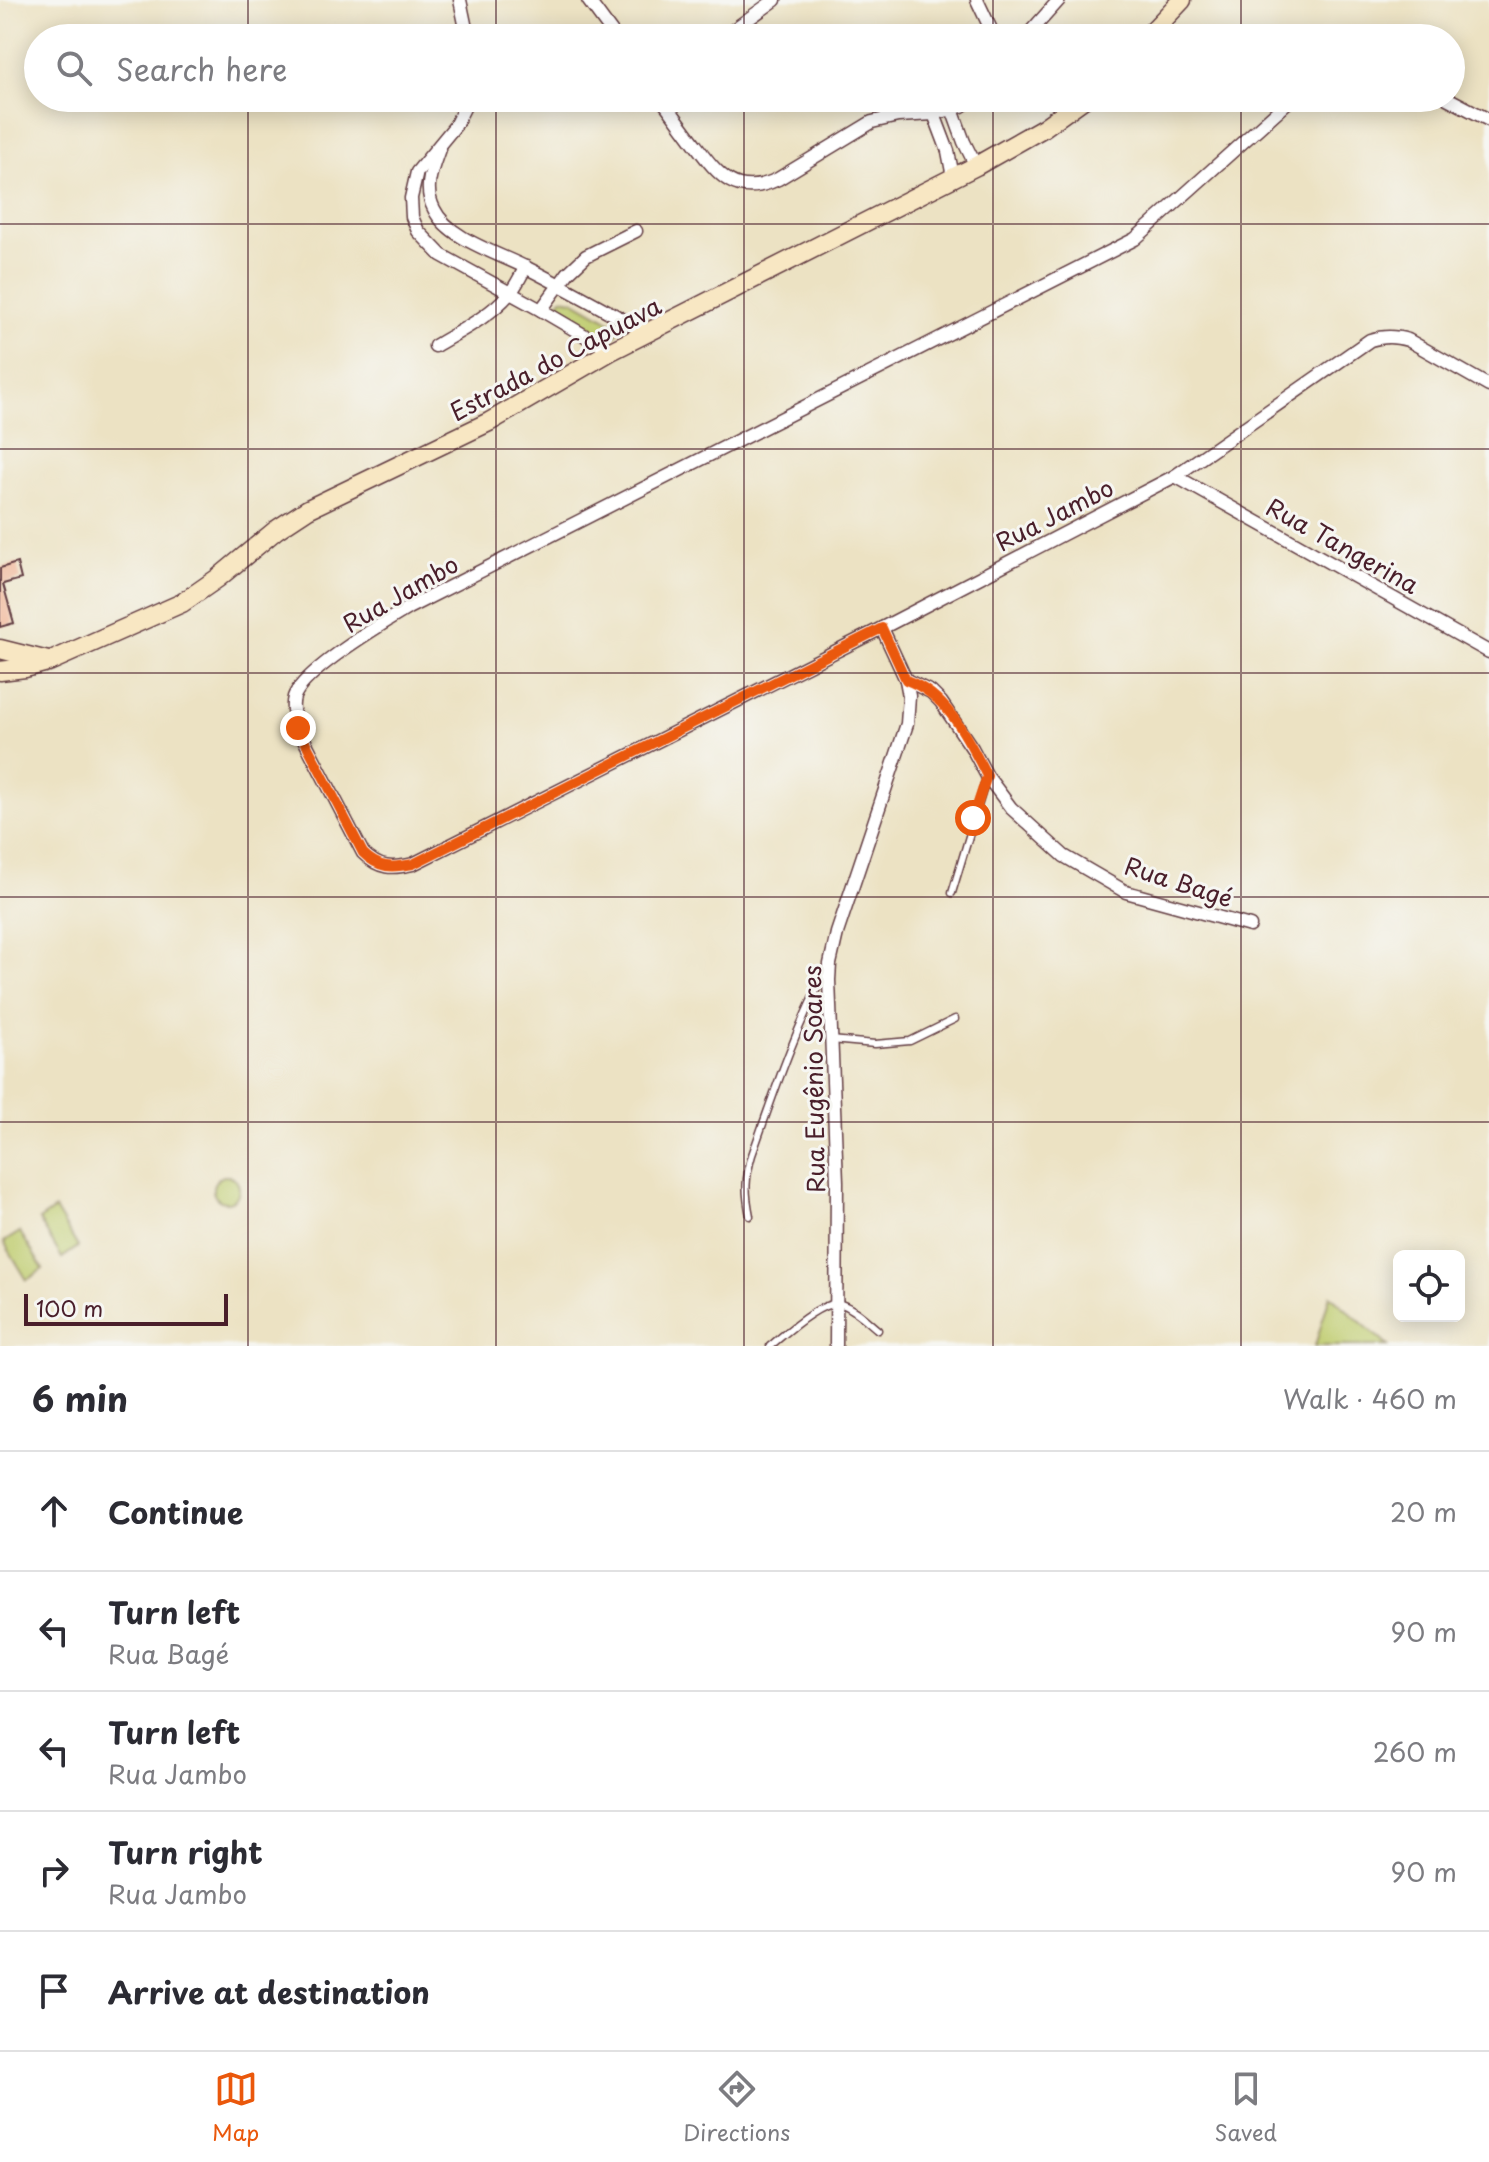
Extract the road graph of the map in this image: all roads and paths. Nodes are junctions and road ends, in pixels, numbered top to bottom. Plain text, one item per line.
1 (460, 0) edge
2 (588, 0) edge
3 (775, 0) edge
4 (977, 0) edge
5 (1059, 0) edge
6 (1182, 0) edge
7 (467, 24) edge
8 (606, 24) edge
9 (742, 24) edge
10 (988, 24) edge
11 (1038, 24) edge
12 (1159, 24) edge
13 (1465, 107) edge
14 (462, 112) edge
15 (671, 112) edge
16 (941, 112) edge
17 (953, 112) edge
18 (1065, 112) edge
19 (1276, 112) edge
20 (934, 114) junction
21 (1489, 120) edge
22 (440, 146) junction
23 (976, 166) junction
24 (953, 177) junction
25 (636, 231) dead end
26 (502, 256) junction
27 (526, 267) junction
28 (487, 280) junction
29 (558, 285) junction
30 (510, 293) junction
31 (541, 310) junction
32 (647, 333) junction
33 (435, 346) dead end
34 (611, 351) junction
35 (1489, 386) edge
36 (1175, 476) junction
37 (882, 628) junction
38 (0, 649) edge
39 (1489, 652) edge
40 (51, 661) junction
41 (0, 671) edge
42 (906, 680) junction
43 (987, 776) junction
44 (952, 893) dead end
45 (1250, 926) dead end
46 (830, 964) junction
47 (955, 1019) dead end
48 (831, 1040) junction
49 (750, 1216) dead end
50 (835, 1303) junction
51 (878, 1330) dead end
52 (770, 1346) edge
53 (836, 1346) edge

1 - 7 street
2 - 8 street
3 - 9 street
4 - 10 street
5 - 11 street
6 - 12 main road
13 - 21 street
14 - 22 street
15 - 20 street
16 - 20 street
17 - 23 street
18 - 23 main road, Estrada do Capuava
19 - 37 street, Rua Jambo
20 - 24 street
22 - 26 street
22 - 28 street
23 - 24 main road, Estrada do Capuava
24 - 32 main road, Estrada do Capuava
25 - 29 street
26 - 27 street
26 - 28 street
27 - 29 street
27 - 30 street
28 - 30 street
29 - 31 street
29 - 32 street
30 - 31 street
30 - 33 street
31 - 34 street
32 - 34 main road, Estrada do Capuava
34 - 40 main road, Estrada do Capuava
35 - 36 street, Rua Jambo
36 - 37 street, Rua Jambo
36 - 39 street, Rua Tangerina
37 - 42 street
38 - 40 main road
40 - 41 main road, Estrada do Capuava
42 - 43 street, Rua Bagé
42 - 46 street, Rua Eugênio Soares
43 - 44 lane
43 - 45 street, Rua Bagé
46 - 48 street, Rua Eugênio Soares
46 - 49 lane
47 - 48 lane
48 - 50 street, Rua Eugênio Soares
50 - 51 lane
50 - 52 lane
50 - 53 street, Rua Eugênio Soares

